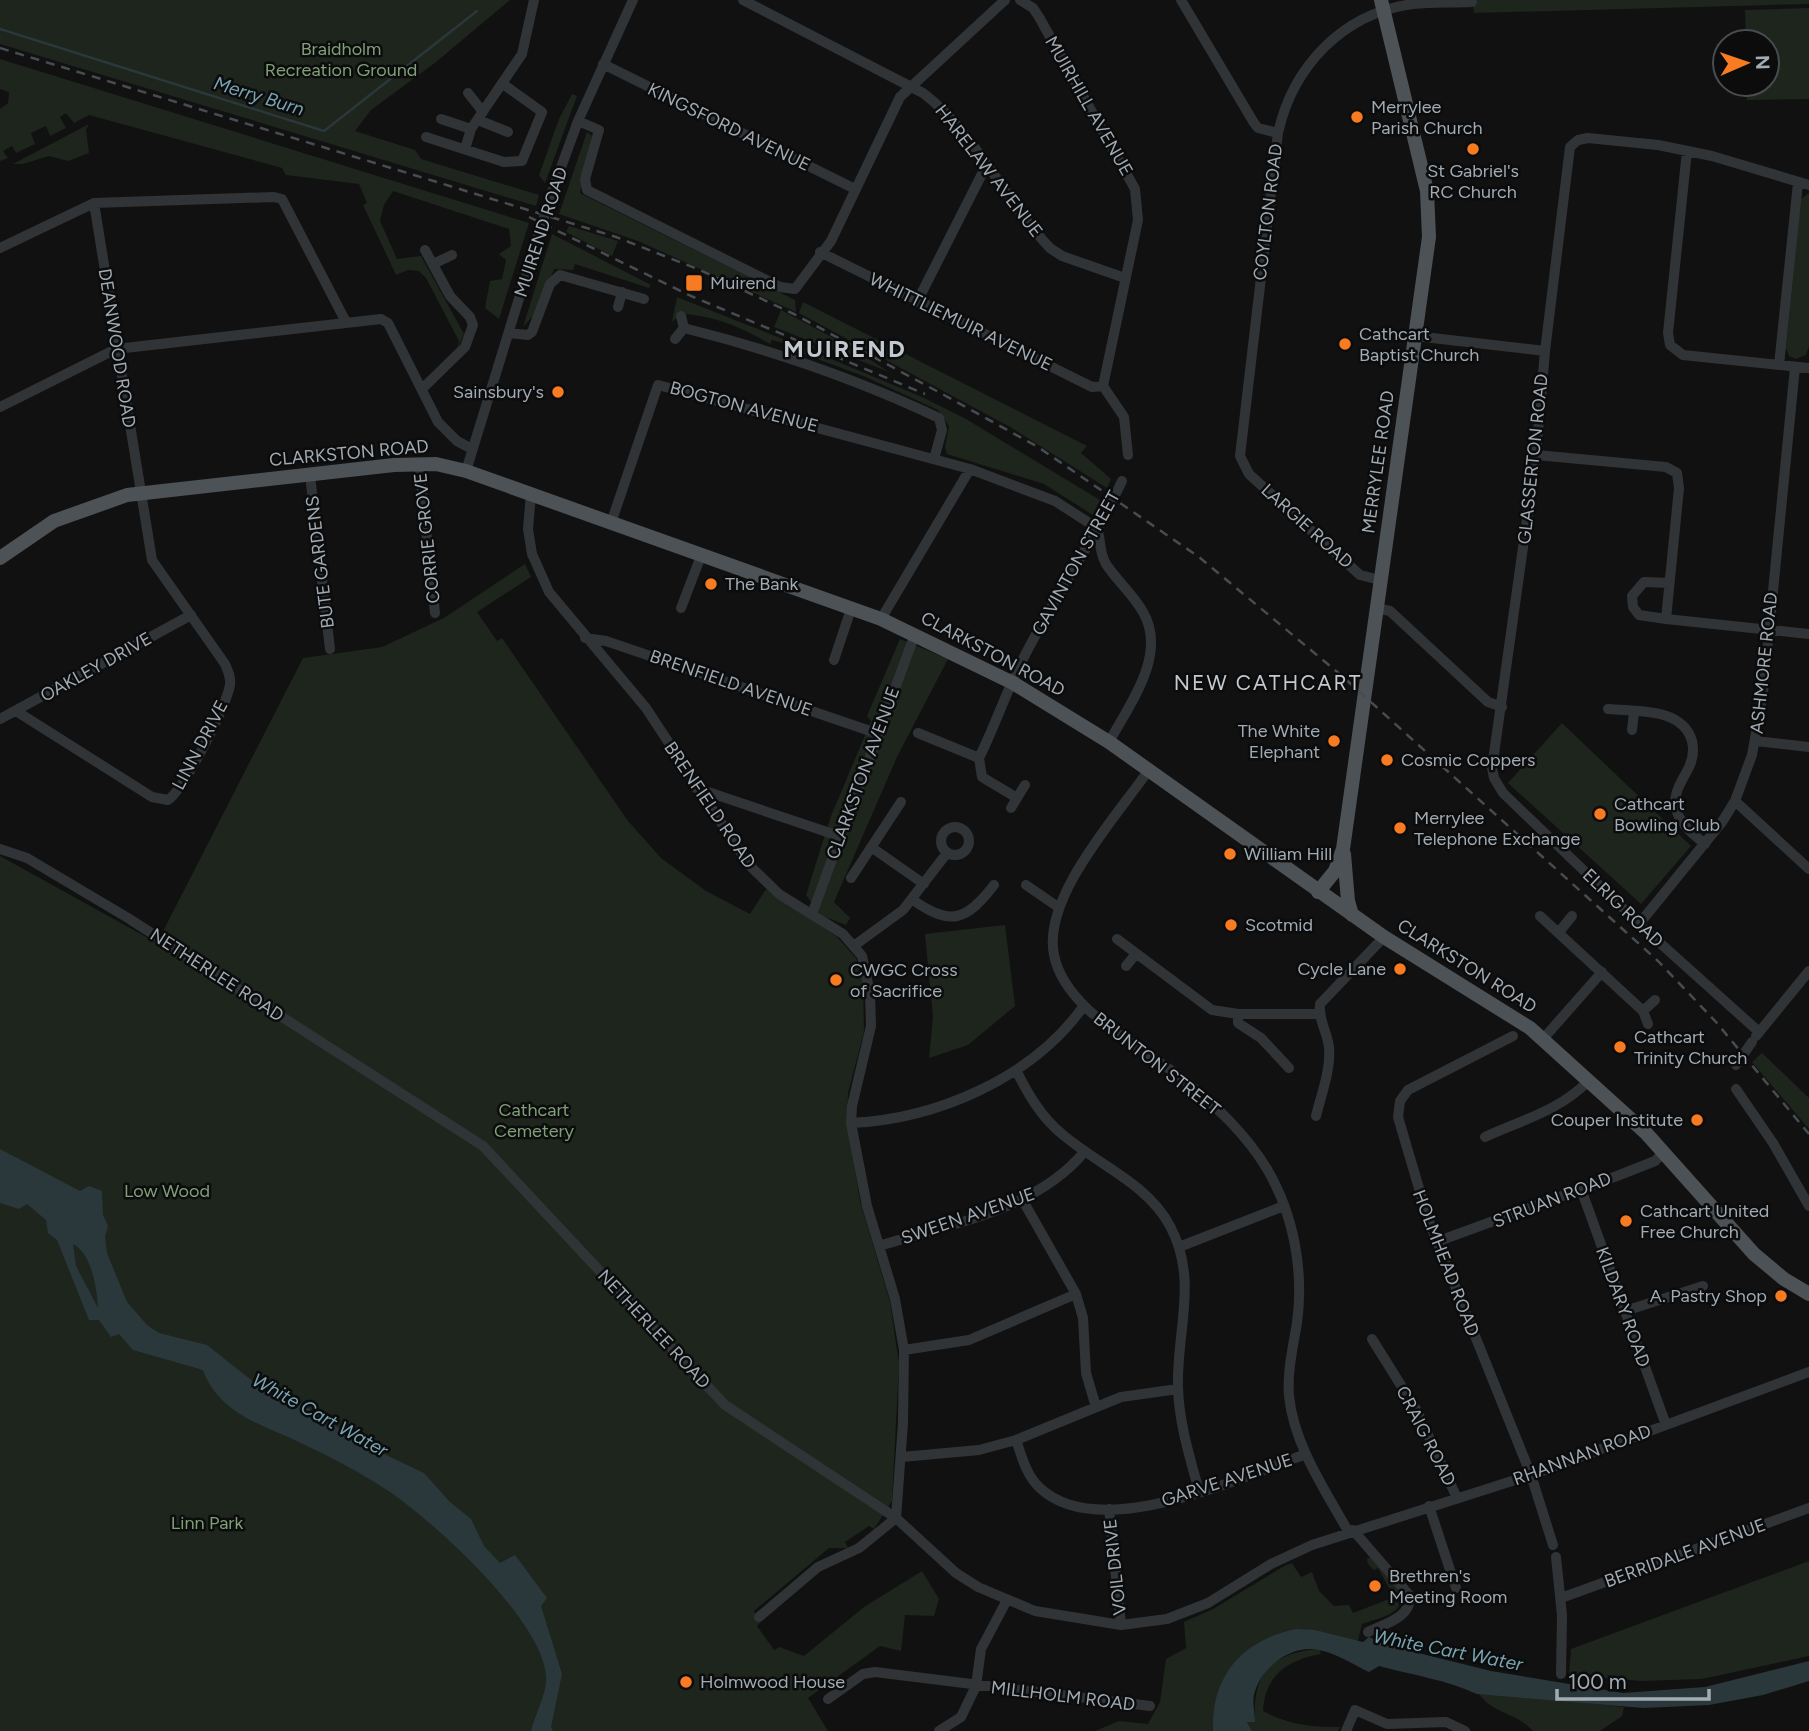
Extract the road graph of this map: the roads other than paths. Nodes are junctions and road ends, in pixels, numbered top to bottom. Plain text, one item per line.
1 (534, 0) edge
2 (633, 0) edge
3 (743, 0) edge
4 (1005, 0) edge
5 (1020, 0) edge
6 (1181, 0) edge
7 (1472, 2) dead end
8 (1383, 6) edge
9 (603, 64) junction
10 (503, 84) junction
11 (910, 85) junction
12 (468, 93) dead end
13 (440, 120) dead end
14 (477, 120) junction
15 (578, 121) junction
16 (508, 132) dead end
17 (1278, 132) junction
18 (426, 137) dead end
19 (465, 149) junction
20 (1687, 151) junction
21 (986, 166) junction
22 (1803, 184) edge
23 (855, 189) junction
24 (94, 203) junction
25 (0, 248) edge
26 (425, 250) dead end
27 (820, 252) junction
28 (452, 255) dead end
29 (433, 264) junction
30 (1125, 278) junction
31 (622, 292) junction
32 (644, 299) dead end
33 (917, 302) junction
34 (618, 307) dead end
35 (346, 322) junction
36 (509, 333) junction
37 (1415, 336) junction
38 (675, 339) dead end
39 (116, 349) junction
40 (1545, 351) junction
41 (1779, 365) junction
42 (1795, 367) junction
43 (1809, 368) edge
44 (1103, 386) junction
45 (422, 389) junction
46 (0, 407) edge
47 (472, 449) junction
48 (1128, 455) dead end
49 (1536, 455) junction
50 (934, 459) junction
51 (1241, 461) joint
52 (419, 464) junction
53 (970, 469) junction
54 (466, 471) junction
55 (310, 475) junction
56 (1122, 481) dead end
57 (141, 493) junction
58 (531, 494) junction
59 (611, 523) junction
60 (1098, 532) junction
61 (701, 556) junction
62 (0, 558) edge
63 (1380, 580) junction
64 (1669, 583) junction
65 (681, 608) dead end
66 (1376, 608) junction
67 (851, 609) junction
68 (435, 613) dead end
69 (191, 615) junction
70 (881, 619) junction
71 (1666, 619) junction
72 (1768, 630) junction
73 (915, 634) junction
74 (1809, 634) edge
75 (585, 638) junction
76 (330, 649) dead end
77 (834, 660) dead end
78 (1013, 683) junction
79 (1502, 707) junction
80 (1608, 709) dead end
81 (16, 711) junction
82 (1634, 712) junction
83 (0, 719) edge
84 (1632, 730) dead end
85 (876, 733) junction
86 (918, 733) dead end
87 (1756, 741) junction
88 (1109, 742) junction
89 (1809, 747) edge
90 (979, 758) junction
91 (1148, 771) junction
92 (1494, 778) joint
93 (1025, 785) dead end
94 (696, 788) junction
95 (1735, 801) junction
96 (901, 802) dead end
97 (839, 836) junction
98 (1705, 844) junction
99 (871, 847) junction
100 (0, 849) edge
101 (947, 853) dead end
102 (1344, 855) junction
103 (1809, 869) edge
104 (851, 878) dead end
105 (924, 884) junction
106 (994, 885) dead end
107 (1026, 885) dead end
108 (1323, 896) junction
109 (913, 900) junction
110 (1058, 907) junction
111 (812, 914) junction
112 (1352, 915) junction
113 (1540, 916) dead end
114 (1572, 916) dead end
115 (1639, 924) junction
116 (1559, 932) junction
117 (1384, 937) junction
118 (1117, 939) dead end
119 (855, 945) junction
120 (1135, 955) junction
121 (1126, 966) dead end
122 (1809, 971) edge
123 (1602, 972) junction
124 (1655, 1000) dead end
125 (1083, 1007) junction
126 (1643, 1011) junction
127 (1238, 1014) junction
128 (1319, 1014) junction
129 (1648, 1024) dead end
130 (1758, 1031) junction
131 (1513, 1036) dead end
132 (1543, 1039) junction
133 (1737, 1065) dead end
134 (1289, 1068) dead end
135 (1016, 1070) junction
136 (1589, 1080) junction
137 (1736, 1089) dead end
138 (1316, 1116) dead end
139 (851, 1123) junction
140 (1485, 1137) dead end
141 (1084, 1151) junction
142 (1664, 1152) junction
143 (1581, 1189) junction
144 (1022, 1199) junction
145 (1284, 1206) junction
146 (1809, 1206) edge
147 (1436, 1242) junction
148 (878, 1246) junction
149 (1180, 1247) junction
150 (1703, 1286) dead end
151 (1076, 1294) junction
152 (1809, 1294) edge
153 (1625, 1311) junction
154 (1373, 1339) dead end
155 (904, 1350) junction
156 (1809, 1372) edge
157 (1178, 1389) junction
158 (1096, 1407) junction
159 (1666, 1424) junction
160 (1016, 1440) junction
161 (1306, 1454) junction
162 (901, 1457) junction
163 (1531, 1475) junction
164 (1199, 1492) junction
165 (1457, 1498) junction
166 (1429, 1506) junction
167 (1809, 1508) edge
168 (1109, 1509) junction
169 (896, 1518) junction
170 (1351, 1531) junction
171 (1553, 1545) dead end
172 (1556, 1557) dead end
173 (1456, 1588) dead end
174 (1561, 1598) junction
175 (1007, 1600) junction
176 (759, 1617) dead end
177 (1121, 1625) junction
178 (1368, 1632) dead end
179 (1561, 1674) dead end
180 (976, 1686) junction
181 (828, 1699) dead end
182 (1150, 1706) dead end
183 (939, 1731) edge
184 (1346, 1731) edge
185 (1465, 1731) edge

1 - 10 street
2 - 9 street, MUIREND ROAD
3 - 11 street, HARELAW AVENUE
4 - 11 street
5 - 30 street, MUIRHILL AVENUE
6 - 17 street
7 - 8 street, COYLTON ROAD
8 - 17 street, COYLTON ROAD
8 - 37 main road, MERRYLEE ROAD
9 - 15 street, MUIREND ROAD
9 - 23 street, KINGSFORD AVENUE
10 - 14 street
10 - 19 street
11 - 21 street, HARELAW AVENUE
11 - 23 street
12 - 14 street
13 - 14 street
14 - 16 street
14 - 19 street
15 - 27 street
15 - 36 street, MUIREND ROAD, bridge
17 - 51 street, COYLTON ROAD
18 - 19 street
20 - 22 street
20 - 40 street, GLASSERTON ROAD
20 - 41 street
21 - 30 street, HARELAW AVENUE
21 - 33 street
22 - 41 street
23 - 27 street
24 - 25 street
24 - 35 street
24 - 39 street, DEANWOOD ROAD
26 - 29 street
27 - 33 street, WHITTLIEMUIR AVENUE
28 - 29 street
29 - 45 street
30 - 44 street, MUIRHILL AVENUE
31 - 32 street
31 - 34 street
31 - 36 street
33 - 44 street, WHITTLIEMUIR AVENUE
35 - 39 street
35 - 45 street
36 - 47 street, MUIREND ROAD
37 - 40 street
37 - 63 main road, MERRYLEE ROAD
38 - 50 street
39 - 46 street
39 - 57 street, DEANWOOD ROAD
40 - 49 street, GLASSERTON ROAD
41 - 42 street
42 - 43 street
42 - 72 street, ASHMORE ROAD
44 - 48 street
45 - 47 street
47 - 54 street, MUIREND ROAD
49 - 64 street
49 - 79 street, GLASSERTON ROAD
50 - 53 street, BOGTON AVENUE
50 - 59 street, BOGTON AVENUE
51 - 63 street, LARGIE ROAD
52 - 54 main road, CLARKSTON ROAD
52 - 55 main road, CLARKSTON ROAD
52 - 68 street, CORRIE GROVE
53 - 60 street, BOGTON AVENUE
53 - 70 street
54 - 58 main road, CLARKSTON ROAD
55 - 57 main road, CLARKSTON ROAD
55 - 76 street, BUTE GARDENS
56 - 60 street, GAVINTON STREET
57 - 62 main road, CLARKSTON ROAD
57 - 69 street, LINN DRIVE
58 - 59 main road, CLARKSTON ROAD
58 - 75 street, BRENFIELD ROAD
59 - 61 main road, CLARKSTON ROAD
60 - 78 street, GAVINTON STREET
60 - 88 street
61 - 65 street
61 - 67 main road, CLARKSTON ROAD
63 - 66 main road, MERRYLEE ROAD
64 - 71 street
64 - 71 street
66 - 79 street
66 - 102 main road, MERRYLEE ROAD
67 - 70 main road, CLARKSTON ROAD
67 - 77 street
69 - 81 street, OAKLEY DRIVE
69 - 81 street, LINN DRIVE
70 - 73 main road, CLARKSTON ROAD
71 - 72 street
72 - 74 street
72 - 87 street, ASHMORE ROAD
73 - 78 main road, CLARKSTON ROAD
73 - 85 street, CLARKSTON AVENUE
75 - 85 street, BRENFIELD AVENUE
75 - 94 street, BRENFIELD ROAD
78 - 88 main road, CLARKSTON ROAD
78 - 90 street, GAVINTON STREET
79 - 92 street, GLASSERTON ROAD
80 - 82 street
81 - 83 street, OAKLEY DRIVE
82 - 84 street
82 - 98 street
85 - 97 street, CLARKSTON AVENUE
86 - 90 street
87 - 89 street
87 - 95 street, ASHMORE ROAD
88 - 91 main road, CLARKSTON ROAD
90 - 93 street
91 - 108 main road, CLARKSTON ROAD
91 - 110 street, BRUNTON STREET
92 - 115 street, ELRIG ROAD
94 - 97 street
94 - 111 street, BRENFIELD ROAD
95 - 98 street, ASHMORE ROAD
95 - 103 street
96 - 99 street
97 - 111 street, CLARKSTON AVENUE
98 - 115 street, ASHMORE ROAD
99 - 104 street
99 - 105 street
100 - 169 street, NETHERLEE ROAD
101 - 105 street
102 - 108 main road, MERRYLEE ROAD
102 - 112 main road, MERRYLEE ROAD
105 - 109 street
106 - 109 street
107 - 110 street
108 - 112 main road, CLARKSTON ROAD
109 - 119 street
110 - 125 street, BRUNTON STREET
111 - 119 street, BRENFIELD ROAD
112 - 117 main road, CLARKSTON ROAD
113 - 116 street
114 - 116 street
115 - 130 street, ELRIG ROAD
116 - 123 street
117 - 128 street
117 - 132 main road, CLARKSTON ROAD
118 - 120 street
119 - 139 street
120 - 121 street
120 - 127 street
122 - 130 street
123 - 126 street
123 - 132 street
124 - 126 street
125 - 135 street
125 - 145 street, BRUNTON STREET
126 - 129 street
127 - 128 street
127 - 134 street
128 - 138 street
130 - 133 street, bridge
131 - 147 street, HOLMHEAD ROAD
132 - 136 main road, CLARKSTON ROAD
135 - 139 street
135 - 141 street
136 - 140 street
136 - 142 main road, CLARKSTON ROAD
137 - 146 street
139 - 148 street
141 - 144 street, SWEEN AVENUE
141 - 149 street
142 - 143 street, STRUAN ROAD
142 - 152 main road, CLARKSTON ROAD
143 - 147 street, STRUAN ROAD
143 - 153 street, KILDARY ROAD
144 - 148 street, SWEEN AVENUE
144 - 151 street
145 - 149 street
145 - 161 street, BRUNTON STREET
147 - 163 street, HOLMHEAD ROAD
148 - 155 street
149 - 157 street
150 - 153 street
151 - 155 street
151 - 158 street
153 - 159 street, KILDARY ROAD
154 - 165 street, CRAIG ROAD
155 - 162 street
156 - 159 street, RHANNAN ROAD
157 - 158 street
157 - 164 street
158 - 160 street
159 - 163 street, RHANNAN ROAD
160 - 162 street
160 - 168 street, GARVE AVENUE
161 - 164 street, GARVE AVENUE
161 - 170 street, BRUNTON STREET
162 - 169 street
163 - 165 street, RHANNAN ROAD
163 - 171 street, HOLMHEAD ROAD
164 - 168 street, GARVE AVENUE
165 - 166 street, RHANNAN ROAD
166 - 170 street, RHANNAN ROAD
166 - 173 street
167 - 174 street, BERRIDALE AVENUE
168 - 177 street, VOIL DRIVE
169 - 175 street, NETHERLEE ROAD
169 - 176 street
170 - 177 street, NETHERLEE ROAD
170 - 178 street, BRUNTON STREET
172 - 174 street
174 - 179 street
175 - 177 street, NETHERLEE ROAD
175 - 180 street, MILLHOLM ROAD
180 - 181 street, MILLHOLM ROAD
180 - 182 street, MILLHOLM ROAD
180 - 183 street, MILLHOLM ROAD
184 - 185 street

